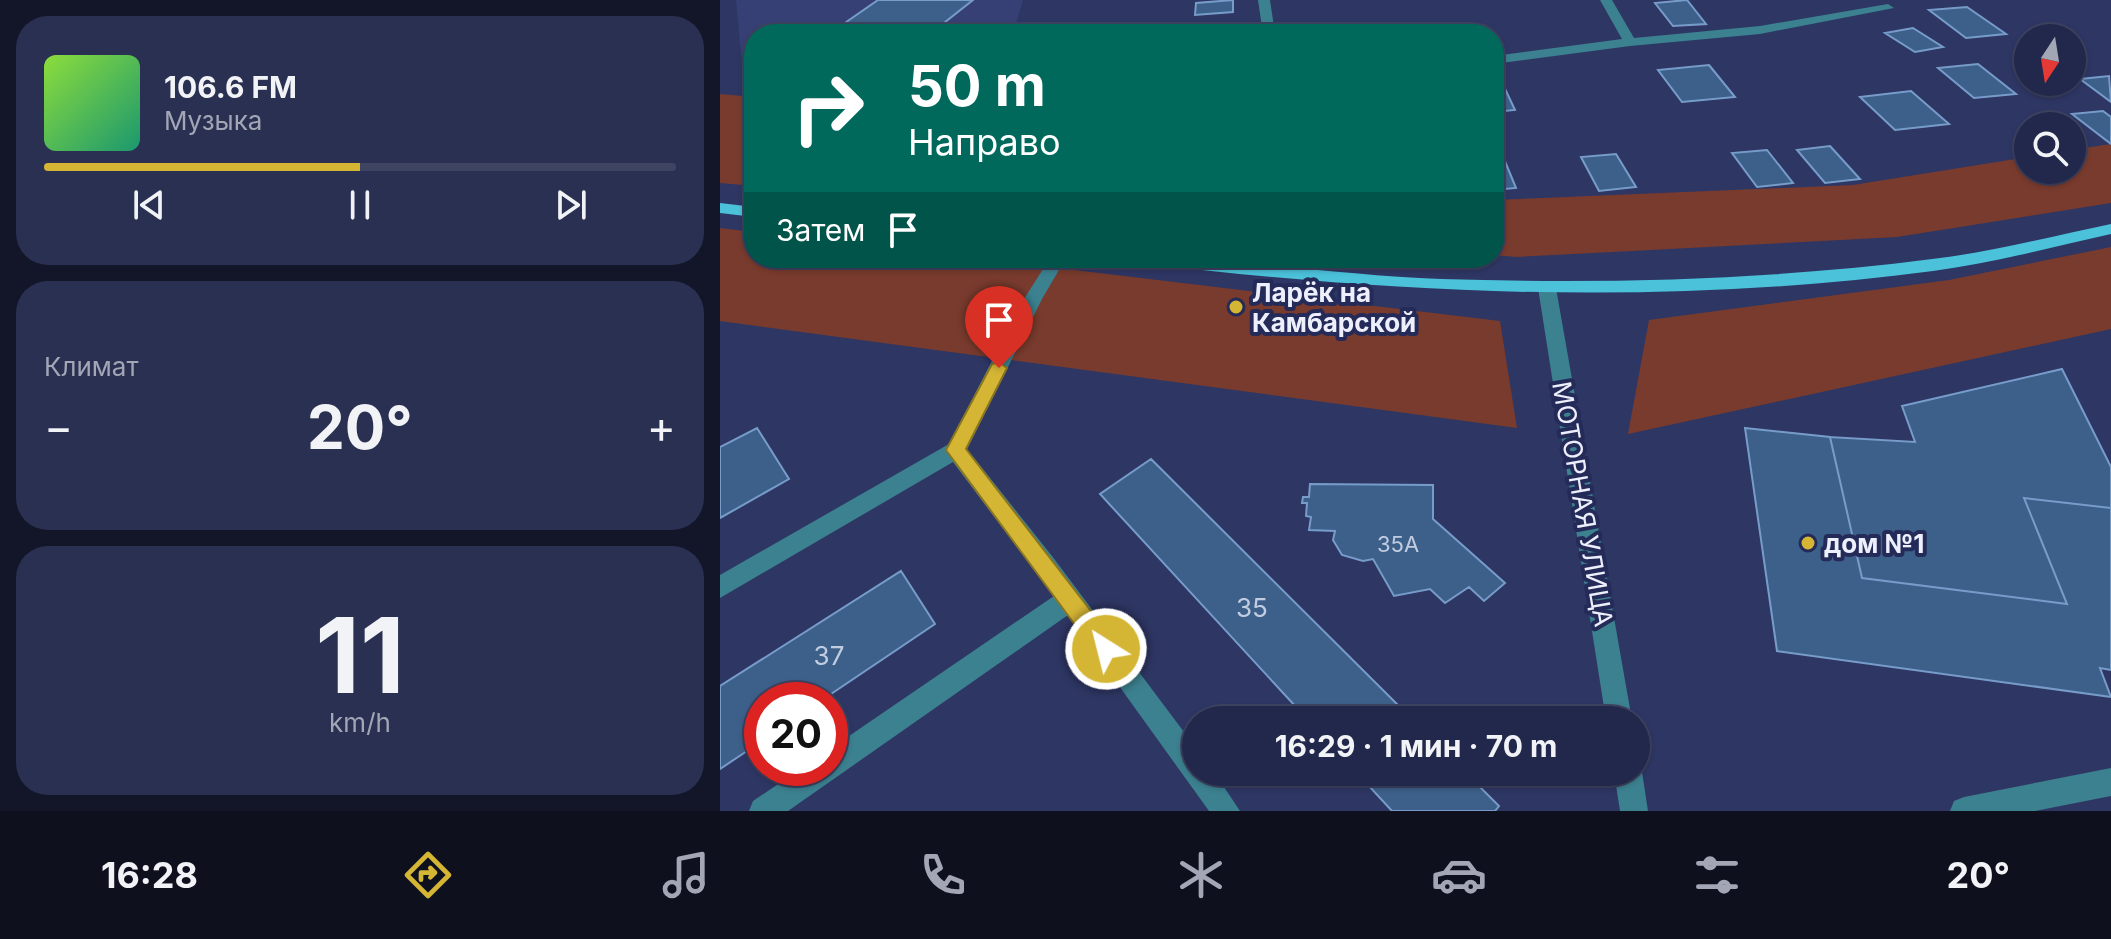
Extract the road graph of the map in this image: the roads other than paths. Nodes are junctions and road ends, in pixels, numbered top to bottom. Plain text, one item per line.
1 (1264, 0) edge
2 (1606, 0) edge
3 (1888, 8) dead end
4 (1268, 24) edge
5 (1630, 42) junction
6 (1504, 59) edge
7 (720, 208) edge
8 (744, 211) edge
9 (2111, 229) edge
10 (1052, 268) edge
11 (1253, 268) edge
12 (1547, 288) junction
13 (956, 450) junction
14 (720, 587) edge
15 (1069, 600) junction
16 (1617, 706) edge
17 (848, 752) edge
18 (1182, 752) edge
19 (2111, 782) edge
20 (799, 786) edge
21 (1207, 786) edge
22 (1630, 786) edge
23 (763, 811) edge
24 (1226, 811) edge
25 (1634, 811) edge
26 (1964, 811) edge

1 - 4 street
2 - 5 street
3 - 5 street
5 - 6 street
7 - 8 main road
9 - 12 main road
10 - 13 street
11 - 12 main road
12 - 16 street, МОТОРНАЯ УЛИЦА
13 - 14 street
13 - 15 street
15 - 17 street
15 - 18 street
19 - 26 street
20 - 23 street
21 - 24 street
22 - 25 street

